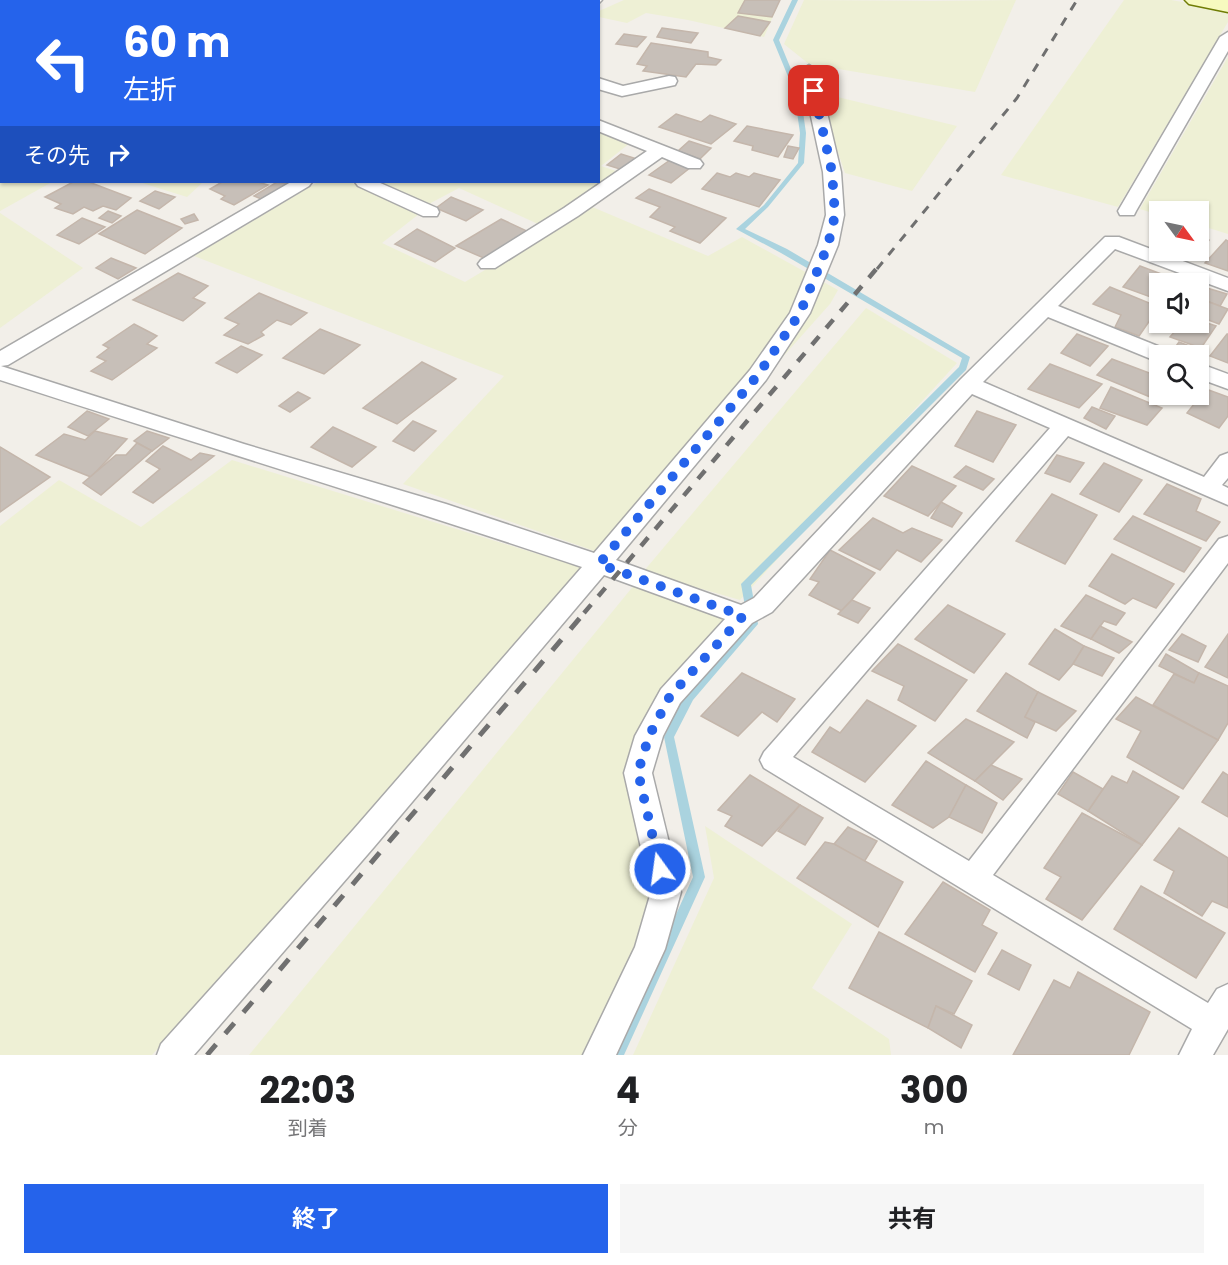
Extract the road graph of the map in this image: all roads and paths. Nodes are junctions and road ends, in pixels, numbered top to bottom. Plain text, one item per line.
1 (1196, 0) edge
2 (1228, 6) edge
3 (1228, 37) edge
4 (809, 70) dead end
5 (669, 81) dead end
6 (600, 84) edge
7 (600, 126) edge
8 (661, 150) junction
9 (694, 164) dead end
10 (301, 183) edge
11 (366, 183) edge
12 (1127, 211) dead end
13 (429, 212) dead end
14 (488, 264) dead end
15 (1228, 285) edge
16 (1045, 308) junction
17 (1149, 350) edge
18 (1, 372) edge
19 (1209, 374) edge
20 (1228, 382) edge
21 (969, 384) junction
22 (1064, 426) junction
23 (1228, 461) edge
24 (1218, 493) edge
25 (1228, 545) edge
26 (599, 564) junction
27 (743, 616) junction
28 (973, 879) junction
29 (1221, 1012) edge
30 (173, 1055) edge
31 (599, 1055) edge
32 (1195, 1055) edge

1 - 2 main road
3 - 12 street
4 - 26 street
5 - 6 street
7 - 8 street
8 - 9 street
8 - 14 street
10 - 18 street
11 - 13 street
15 - 16 street
16 - 17 street
16 - 21 street
18 - 26 street
19 - 20 street
21 - 22 street
21 - 27 street
22 - 24 street
22 - 28 street
23 - 24 street
25 - 28 street
26 - 27 street
26 - 30 street
27 - 31 street
28 - 29 street
29 - 32 street

